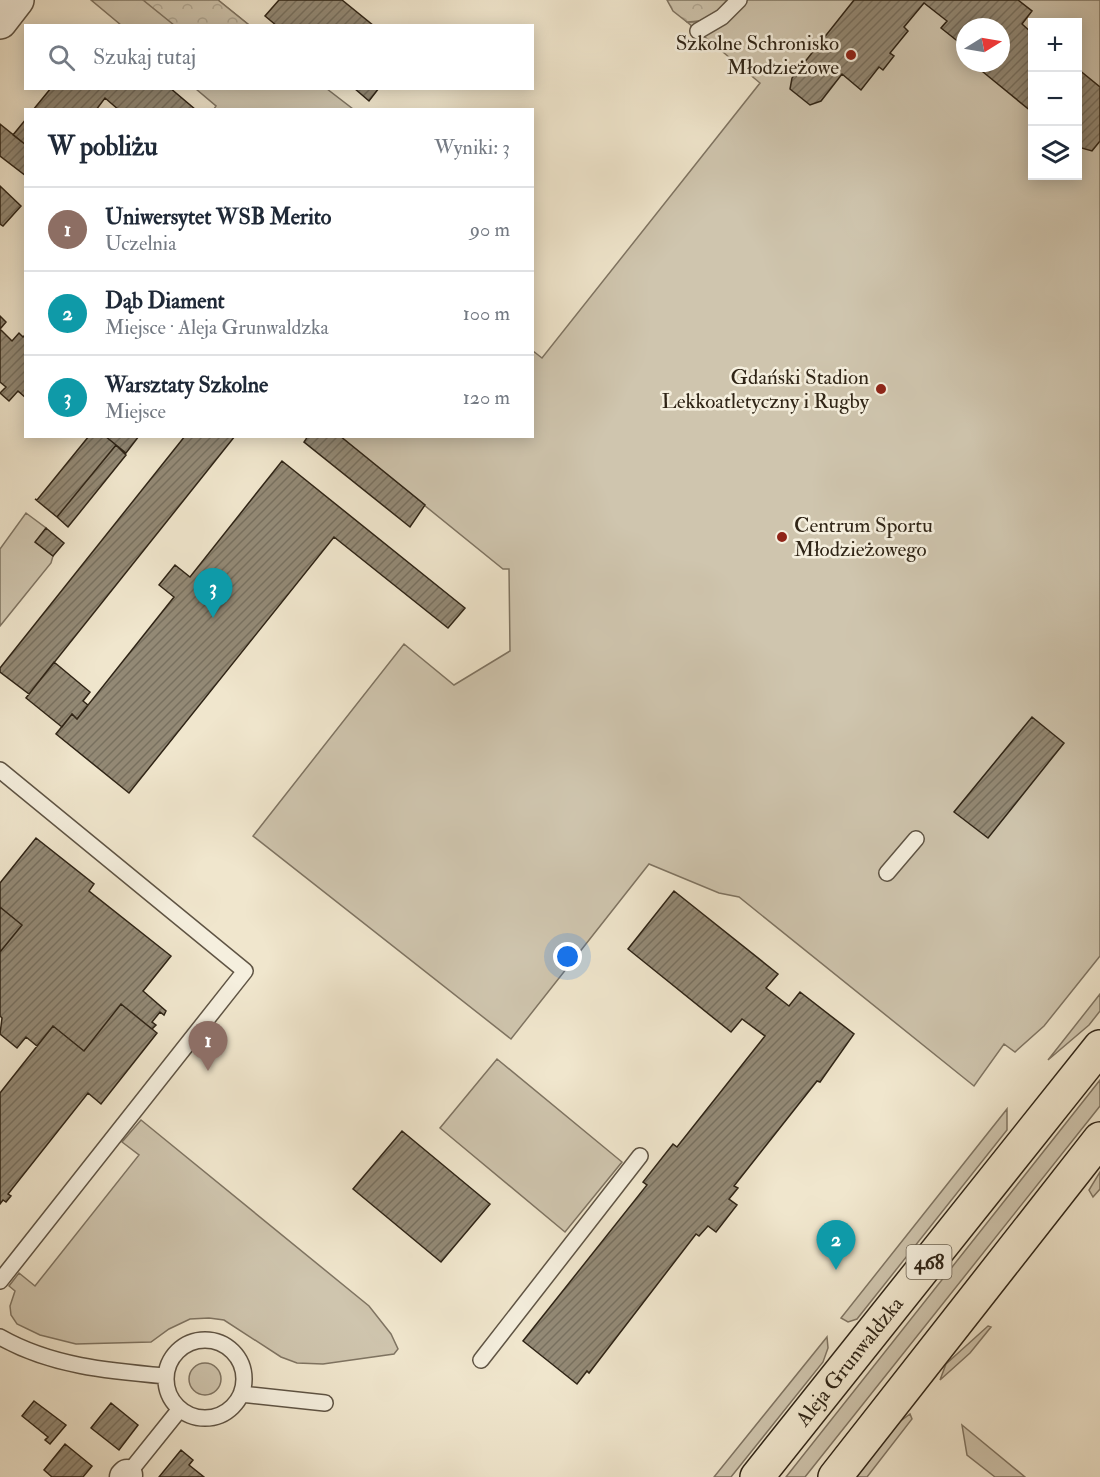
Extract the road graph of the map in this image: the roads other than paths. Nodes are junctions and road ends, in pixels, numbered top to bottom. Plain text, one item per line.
1 (17, 0) edge
2 (739, 0) edge
3 (0, 22) edge
4 (698, 31) dead end
5 (0, 770) edge
6 (916, 838) dead end
7 (888, 873) dead end
8 (1100, 1047) edge
9 (1100, 1139) edge
10 (640, 1156) dead end
11 (0, 1281) edge
12 (0, 1337) edge
13 (481, 1360) dead end
14 (166, 1376) junction
15 (242, 1394) junction
16 (325, 1403) dead end
17 (180, 1408) junction
18 (126, 1476) edge
19 (757, 1477) edge
20 (835, 1477) edge

1 - 3 street
2 - 4 lane
5 - 11 lane
6 - 7 lane
8 - 19 main road, Aleja Grunwaldzka / 468
9 - 20 main road, 468
10 - 13 lane
12 - 14 lane
14 - 15 lane
14 - 17 lane
15 - 16 lane
15 - 17 lane
17 - 18 lane

